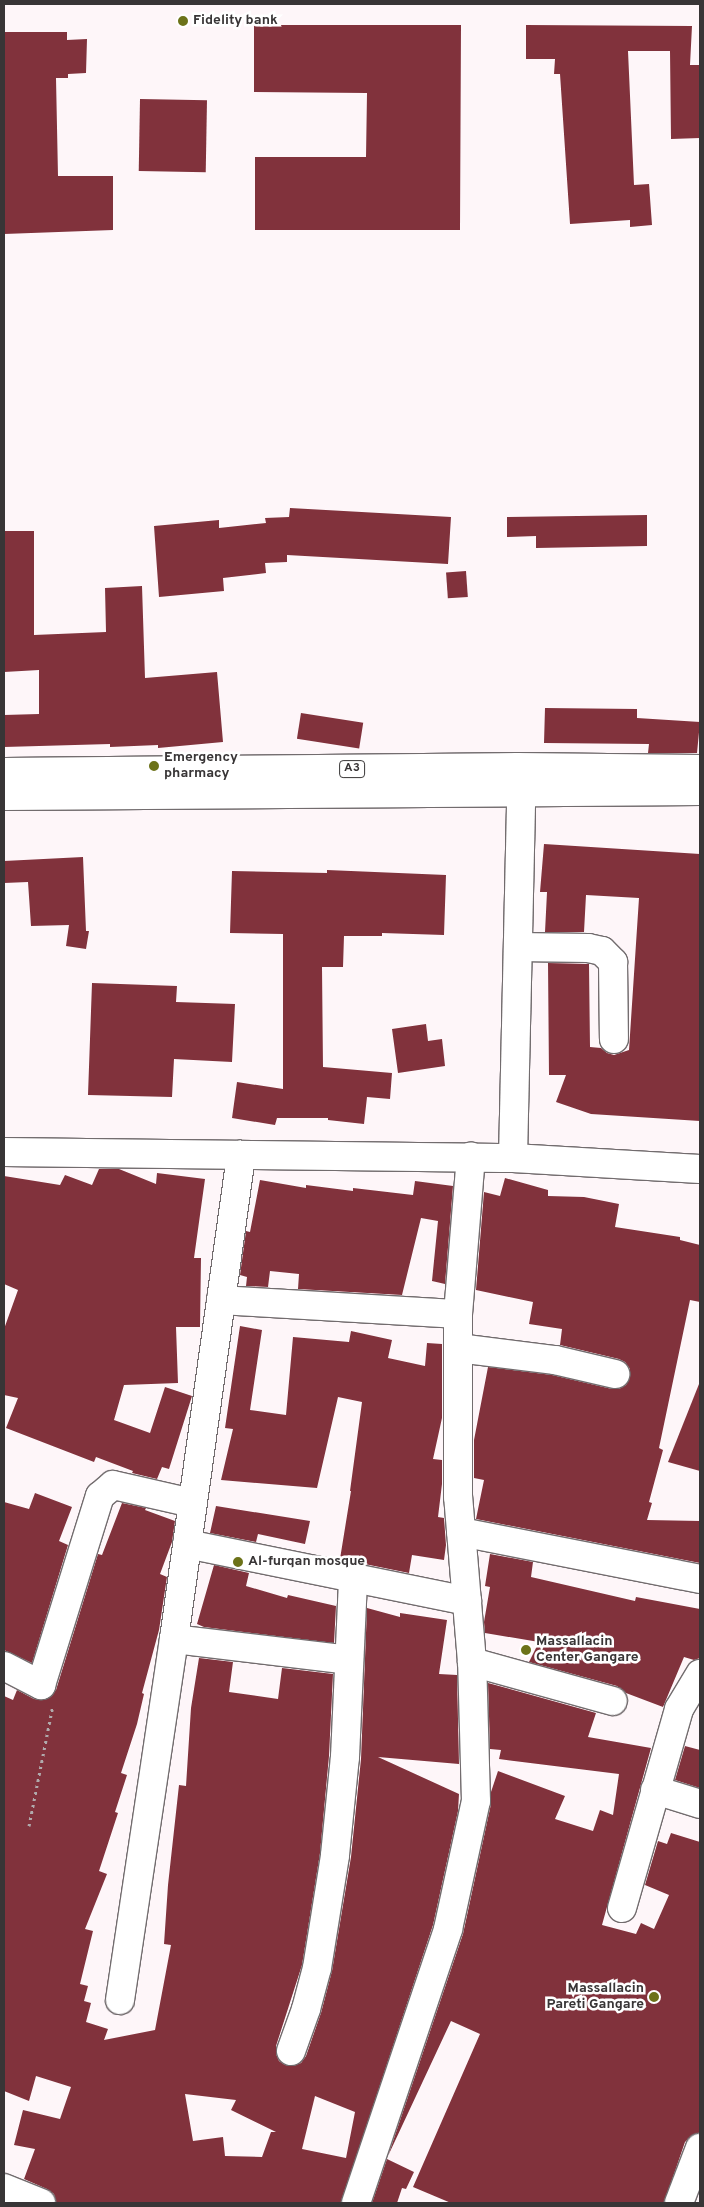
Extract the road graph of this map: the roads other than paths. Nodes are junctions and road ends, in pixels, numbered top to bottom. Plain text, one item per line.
1 (700, 770) edge
2 (4, 772) edge
3 (700, 791) edge
4 (521, 792) junction
5 (4, 796) edge
6 (518, 947) junction
7 (614, 1039) dead end
8 (4, 1152) edge
9 (241, 1155) junction
10 (471, 1158) junction
11 (513, 1158) junction
12 (700, 1169) edge
13 (221, 1300) junction
14 (458, 1314) junction
15 (458, 1348) junction
16 (615, 1374) dead end
17 (192, 1504) junction
18 (461, 1532) junction
19 (187, 1544) junction
20 (353, 1578) junction
21 (700, 1579) edge
22 (467, 1601) junction
23 (174, 1639) junction
24 (349, 1660) junction
25 (472, 1662) junction
26 (4, 1666) edge
27 (700, 1674) edge
28 (613, 1701) dead end
29 (690, 1711) edge
30 (655, 1790) junction
31 (700, 1804) edge
32 (622, 1908) dead end
33 (120, 2000) dead end
34 (291, 2051) dead end
35 (700, 2148) edge
36 (4, 2188) edge
37 (41, 2203) edge
38 (356, 2203) edge
39 (679, 2203) edge

1 - 2 main road, A3
3 - 4 main road, A3
4 - 5 main road, A3
4 - 6 main road
6 - 7 main road
6 - 11 main road
8 - 9 main road
9 - 10 main road
9 - 13 main road
10 - 11 main road
10 - 14 main road
11 - 12 main road
13 - 14 main road
13 - 17 main road
14 - 15 main road
15 - 16 main road
15 - 18 main road
17 - 19 main road
17 - 26 main road
18 - 21 main road
18 - 22 main road
19 - 20 main road
19 - 23 main road
20 - 22 main road
20 - 24 main road
22 - 25 main road
23 - 24 main road
23 - 33 main road
24 - 34 main road
25 - 28 main road
25 - 38 main road
27 - 29 main road
29 - 30 main road
30 - 31 main road
30 - 32 main road
35 - 39 main road
36 - 37 main road

